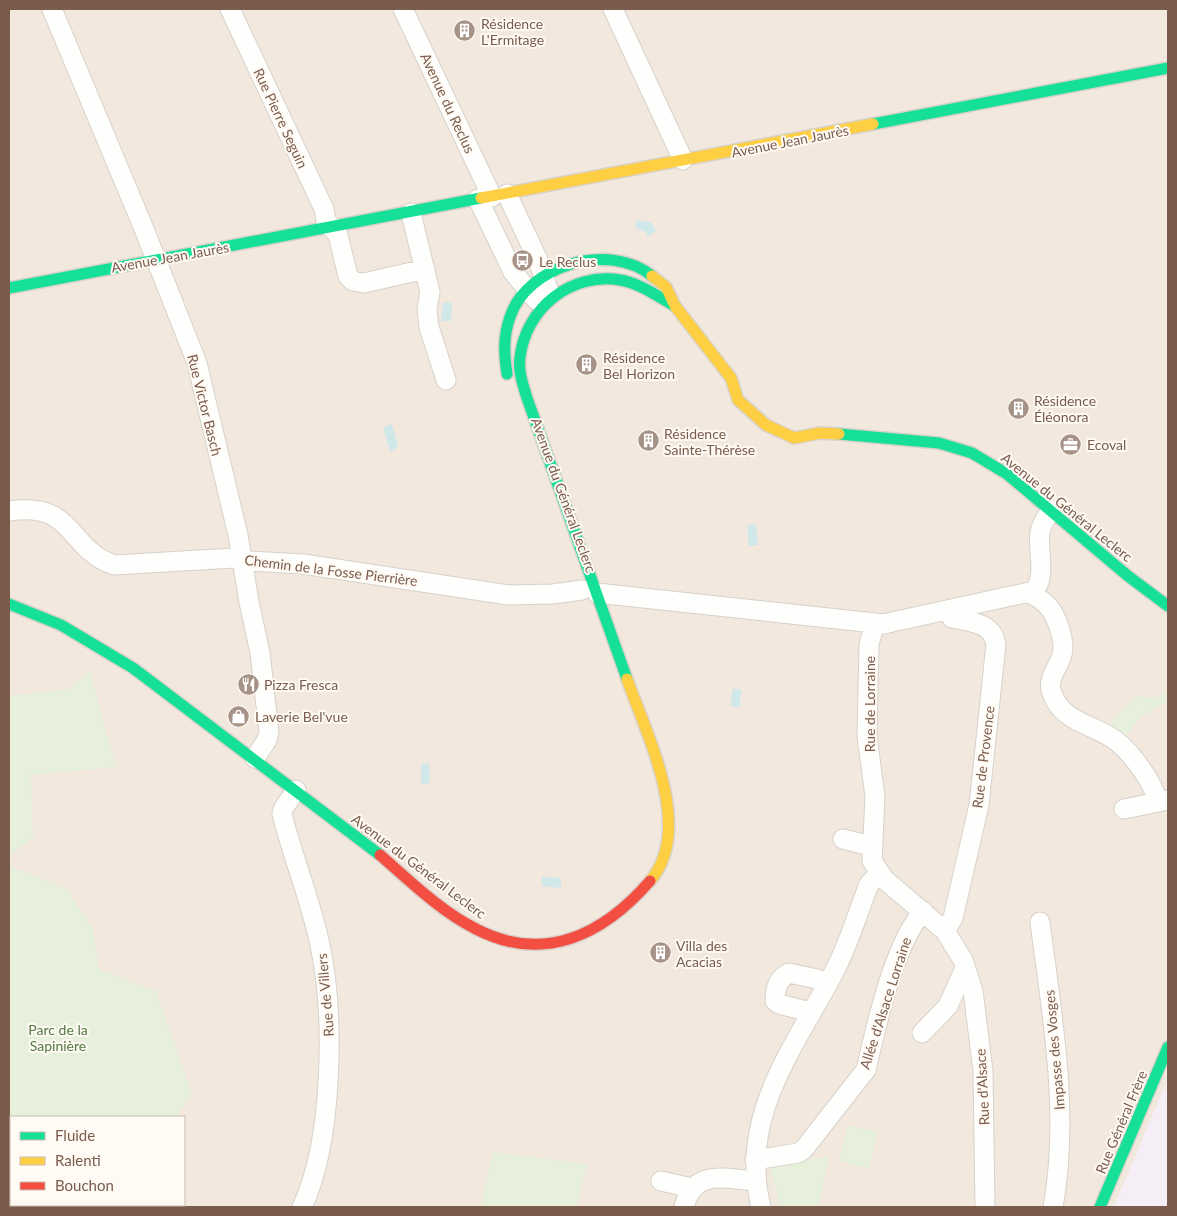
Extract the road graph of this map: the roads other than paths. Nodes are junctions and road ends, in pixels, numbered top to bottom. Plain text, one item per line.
1 (52, 9) edge
2 (230, 9) edge
3 (403, 9) edge
4 (613, 9) edge
5 (1168, 68) edge
6 (683, 160) junction
7 (492, 197) junction
8 (412, 213) junction
9 (332, 228) junction
10 (156, 260) junction
11 (425, 270) junction
12 (544, 277) junction
13 (9, 288) edge
14 (527, 291) junction
15 (547, 302) junction
16 (675, 306) junction
17 (731, 378) junction
18 (446, 380) dead end
19 (745, 386) dead end
20 (511, 390) dead end
21 (805, 425) dead end
22 (820, 433) junction
23 (9, 510) edge
24 (1051, 510) junction
25 (242, 559) junction
26 (586, 591) junction
27 (1031, 593) junction
28 (9, 604) edge
29 (1168, 606) edge
30 (949, 610) junction
31 (875, 623) junction
32 (255, 758) junction
33 (296, 790) junction
34 (1163, 801) edge
35 (1124, 809) dead end
36 (843, 840) dead end
37 (871, 846) junction
38 (649, 856) dead end
39 (879, 874) junction
40 (646, 882) junction
41 (923, 911) junction
42 (1040, 922) dead end
43 (945, 931) junction
44 (965, 968) junction
45 (826, 985) junction
46 (810, 1012) junction
47 (922, 1033) dead end
48 (1168, 1047) edge
49 (755, 1160) junction
50 (661, 1181) dead end
51 (755, 1181) junction
52 (692, 1188) junction
53 (302, 1207) edge
54 (684, 1207) edge
55 (761, 1207) edge
56 (985, 1207) edge
57 (1053, 1207) edge
58 (1100, 1207) edge

1 - 10 street, Rue Victor Basch
2 - 9 street, Rue Pierre Seguin
3 - 7 street, Avenue du Reclus
4 - 6 street
5 - 6 main road, Avenue Jean Jaurès
6 - 7 main road, Avenue Jean Jaurès
7 - 8 main road, Avenue Jean Jaurès
7 - 12 street, Avenue du Reclus
7 - 14 street, Avenue du Reclus
8 - 9 main road, Avenue Jean Jaurès
8 - 11 street
9 - 10 main road, Avenue Jean Jaurès
9 - 11 street
10 - 13 main road, Avenue Jean Jaurès
10 - 25 street, Rue Victor Basch
11 - 18 street
12 - 14 main road, Avenue du Général Leclerc
12 - 15 street, Avenue du Reclus
12 - 16 main road, Avenue du Général Leclerc
14 - 15 street, Avenue du Reclus
14 - 20 main road, Avenue du Général Leclerc
15 - 16 main road, Avenue du Général Leclerc
15 - 26 main road, Avenue du Général Leclerc
16 - 17 main road, Avenue du Général Leclerc
17 - 19 main road, Avenue du Général Leclerc
17 - 22 main road, Avenue du Général Leclerc
21 - 22 main road, Avenue du Général Leclerc
22 - 24 main road, Avenue du Général Leclerc
23 - 25 street, Chemin de la Fosse Pierrière
24 - 27 street
24 - 29 main road, Avenue du Général Leclerc
25 - 26 street, Chemin de la Fosse Pierrière
25 - 32 street, Rue Victor Basch
26 - 31 street
26 - 40 main road, Avenue du Général Leclerc
27 - 30 street
27 - 34 street
28 - 32 main road, Avenue du Général Leclerc
30 - 31 street
30 - 43 street, Rue de Provence
31 - 37 street, Rue de Lorraine
32 - 33 main road, Avenue du Général Leclerc
33 - 40 main road, Avenue du Général Leclerc
33 - 53 street, Rue de Villers
34 - 35 street
36 - 37 street
37 - 39 street, Rue de Lorraine
38 - 40 main road
39 - 41 street, Rue d'Alsace
39 - 45 street
41 - 43 street, Rue d'Alsace
41 - 49 street, Allée d'Alsace Lorraine
42 - 57 street, Impasse des Vosges
43 - 44 street, Rue d'Alsace
44 - 47 street
44 - 56 street, Rue d'Alsace
45 - 46 street
45 - 46 street
46 - 49 street
48 - 58 main road, Rue Général Frère
49 - 51 street
50 - 52 street
51 - 52 street
51 - 55 street
52 - 54 street

